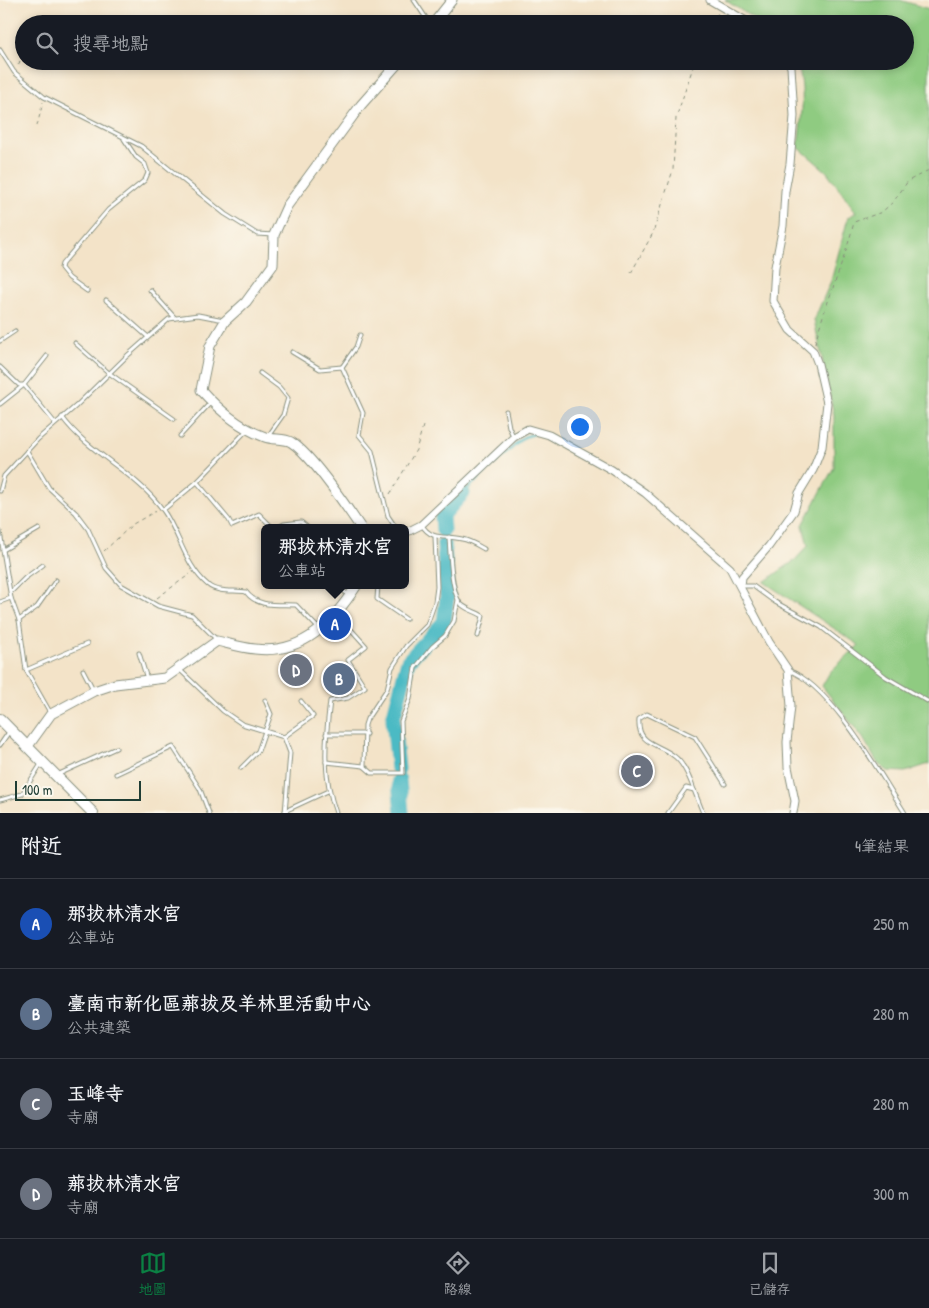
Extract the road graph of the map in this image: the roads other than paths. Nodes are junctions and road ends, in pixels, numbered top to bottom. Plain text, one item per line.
1 (414, 0) edge
2 (452, 0) edge
3 (710, 0) edge
4 (425, 15) edge
5 (440, 15) edge
6 (736, 15) edge
7 (0, 50) edge
8 (392, 70) edge
9 (791, 70) edge
10 (124, 138) junction
11 (274, 235) junction
12 (150, 290) dead end
13 (87, 291) dead end
14 (106, 300) dead end
15 (175, 318) junction
16 (225, 320) junction
17 (15, 331) dead end
18 (360, 335) dead end
19 (148, 337) junction
20 (0, 341) edge
21 (75, 343) dead end
22 (292, 352) dead end
23 (48, 356) dead end
24 (0, 367) edge
25 (342, 367) junction
26 (109, 372) junction
27 (260, 373) dead end
28 (24, 385) junction
29 (211, 401) junction
30 (0, 404) edge
31 (506, 411) dead end
32 (62, 417) junction
33 (174, 419) dead end
34 (55, 423) junction
35 (247, 430) junction
36 (180, 436) dead end
37 (514, 437) junction
38 (268, 438) junction
39 (27, 450) junction
40 (196, 482) junction
41 (0, 491) edge
42 (162, 509) junction
43 (270, 524) edge
44 (284, 524) edge
45 (303, 524) edge
46 (358, 524) edge
47 (393, 524) edge
48 (421, 525) junction
49 (39, 529) dead end
50 (409, 531) edge
51 (0, 532) edge
52 (435, 537) junction
53 (449, 537) junction
54 (484, 549) dead end
55 (3, 550) junction
56 (43, 565) dead end
57 (56, 580) dead end
58 (741, 586) junction
59 (342, 589) edge
60 (354, 589) edge
61 (378, 589) edge
62 (10, 593) junction
63 (350, 596) junction
64 (11, 598) junction
65 (458, 600) junction
66 (0, 602) edge
67 (337, 613) junction
68 (406, 619) dead end
69 (19, 620) junction
70 (321, 631) junction
71 (478, 636) dead end
72 (217, 641) junction
73 (87, 644) dead end
74 (139, 653) dead end
75 (26, 670) junction
76 (83, 670) dead end
77 (180, 670) junction
78 (788, 670) junction
79 (147, 681) junction
80 (94, 691) junction
81 (264, 700) dead end
82 (301, 701) dead end
83 (929, 702) edge
84 (51, 714) junction
85 (0, 719) edge
86 (11, 730) junction
87 (265, 730) junction
88 (326, 734) junction
89 (366, 734) junction
90 (284, 736) junction
91 (0, 745) edge
92 (28, 746) junction
93 (116, 748) dead end
94 (43, 761) junction
95 (326, 762) junction
96 (364, 766) junction
97 (241, 768) dead end
98 (116, 774) dead end
99 (56, 775) junction
100 (725, 784) dead end
101 (694, 790) junction
102 (328, 791) junction
103 (0, 800) edge
104 (285, 812) edge
105 (93, 813) edge
106 (209, 813) edge
107 (336, 813) edge
108 (668, 813) edge
109 (703, 813) edge
110 (793, 813) edge
111 (905, 813) edge

1 - 4 lane
2 - 5 street
3 - 6 street
7 - 10 lane
8 - 11 street
9 - 58 street
10 - 11 lane
10 - 13 lane
11 - 16 street
12 - 15 lane
14 - 19 lane
15 - 16 lane
15 - 19 lane
16 - 29 street
17 - 20 lane
18 - 25 lane
19 - 26 lane
21 - 26 lane
22 - 25 lane
23 - 28 lane
24 - 28 lane
25 - 47 lane
26 - 32 lane
26 - 33 lane
27 - 38 lane
28 - 30 lane
28 - 34 lane
29 - 35 street
29 - 36 lane
31 - 37 lane
32 - 34 lane
32 - 42 lane
34 - 39 lane
35 - 38 street
35 - 40 lane
37 - 48 street
37 - 58 street
38 - 46 street
39 - 41 lane
39 - 72 lane
40 - 42 lane
40 - 43 lane
42 - 70 lane
44 - 45 lane
48 - 50 street
48 - 52 lane
49 - 55 lane
51 - 55 lane
52 - 53 lane
52 - 89 lane
53 - 54 lane
53 - 65 lane
55 - 62 lane
56 - 62 lane
57 - 69 lane
58 - 78 street
58 - 83 lane
59 - 63 lane
60 - 63 street
61 - 68 lane
62 - 64 lane
63 - 67 street
64 - 66 lane
64 - 69 lane
65 - 71 lane
65 - 96 lane
67 - 70 street
67 - 88 lane
69 - 75 lane
70 - 72 street
72 - 77 street
73 - 75 lane
74 - 79 lane
75 - 84 lane
76 - 80 lane
77 - 79 street
77 - 87 lane
78 - 110 street
78 - 111 lane
79 - 80 street
80 - 84 street
81 - 87 lane
82 - 90 lane
84 - 92 street
85 - 86 main road
86 - 91 lane
86 - 92 main road
87 - 90 lane
87 - 97 lane
88 - 89 lane
88 - 95 lane
89 - 96 lane
90 - 104 lane
92 - 94 main road
93 - 99 lane
94 - 99 main road
94 - 103 lane
95 - 96 lane
95 - 102 lane
98 - 106 lane
99 - 105 main road
100 - 101 lane
101 - 108 lane
101 - 109 lane
102 - 104 lane
102 - 107 lane

